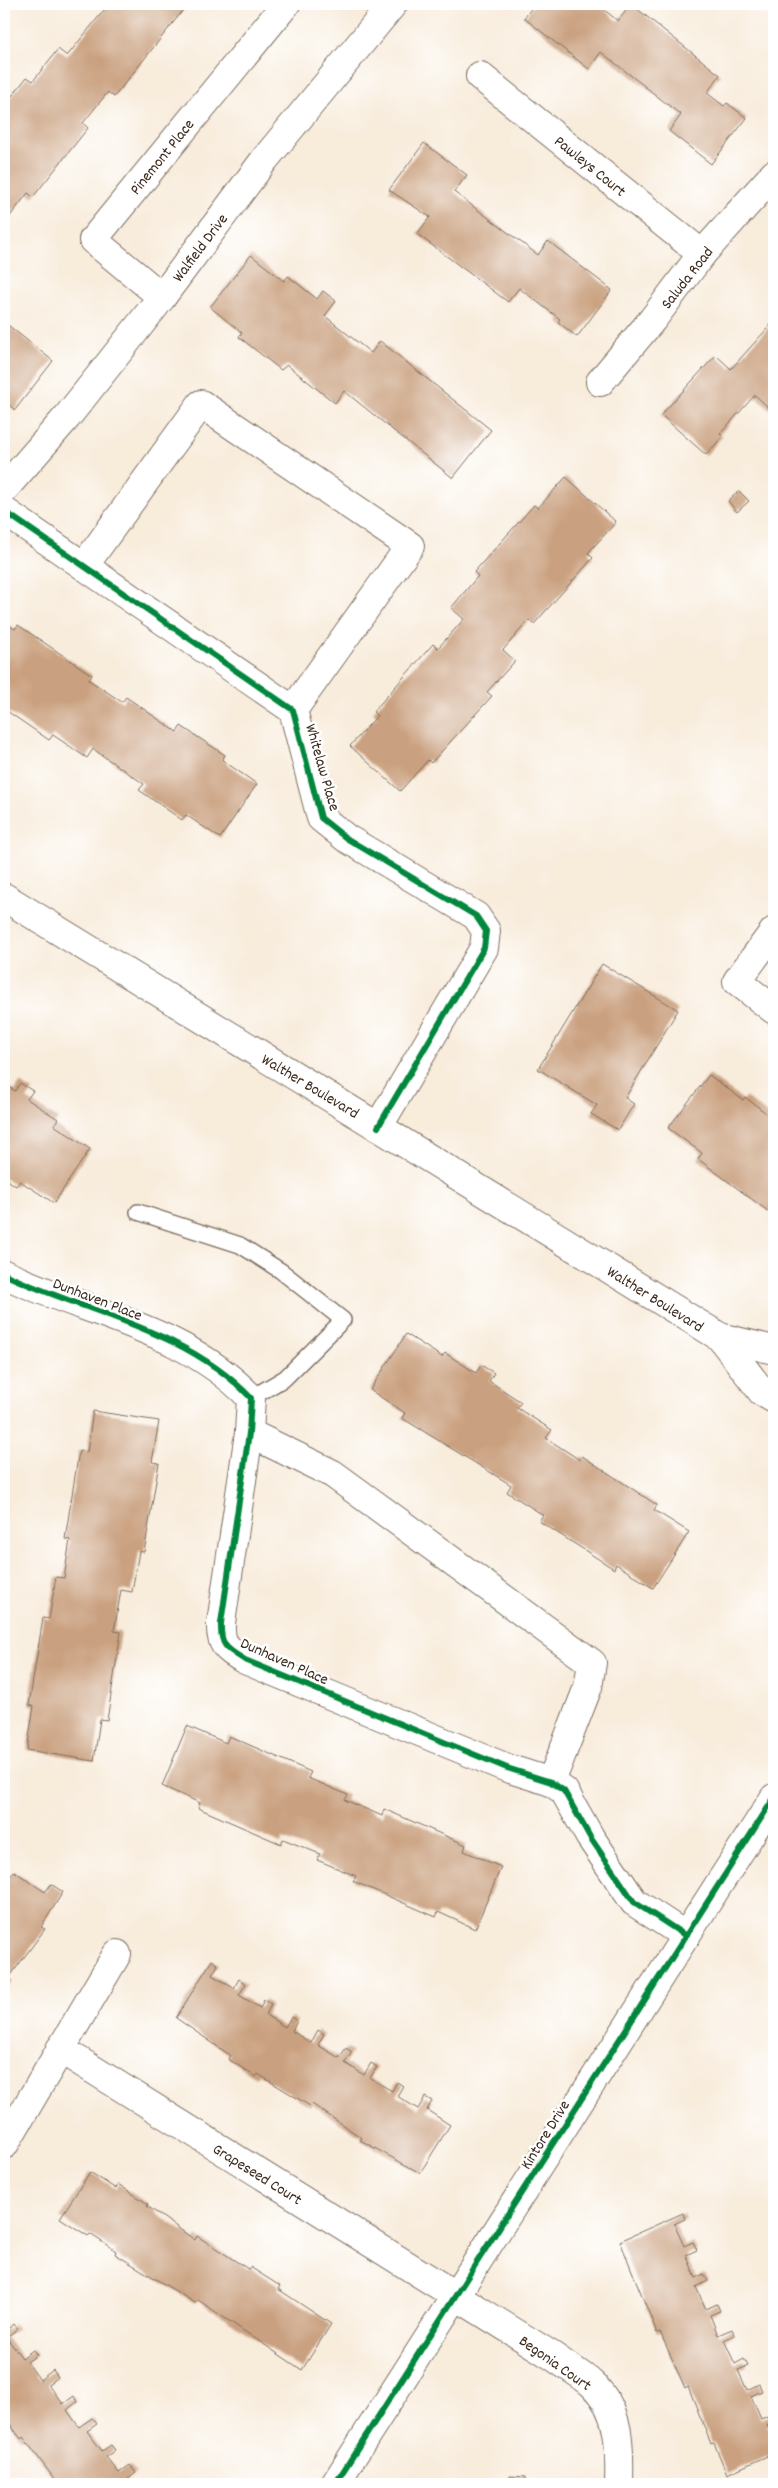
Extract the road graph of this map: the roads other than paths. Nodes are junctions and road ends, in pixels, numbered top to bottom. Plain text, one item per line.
1 (286, 4) edge
2 (394, 4) edge
3 (480, 76) dead end
4 (774, 174) edge
5 (702, 254) junction
6 (162, 297) junction
7 (600, 382) dead end
8 (4, 489) edge
9 (4, 511) edge
10 (84, 566) junction
11 (293, 710) junction
12 (4, 897) edge
13 (774, 931) edge
14 (774, 1010) edge
15 (378, 1127) junction
16 (138, 1212) dead end
17 (4, 1274) edge
18 (720, 1337) junction
19 (774, 1350) edge
20 (251, 1398) junction
21 (774, 1399) edge
22 (249, 1433) junction
23 (551, 1782) junction
24 (774, 1798) edge
25 (686, 1936) junction
26 (117, 1954) dead end
27 (60, 2048) junction
28 (4, 2146) edge
29 (456, 2298) junction
30 (335, 2484) edge
31 (619, 2484) edge

1 - 6 street, Pinemont Place
2 - 6 street, Walfield Drive
3 - 5 street, Pawleys Court
4 - 5 street, Saluda Road
5 - 7 street, Saluda Road
6 - 8 street, Walfield Drive
9 - 10 street, Whitelaw Place
10 - 11 street, Whitelaw Place
10 - 11 street, Whitelaw Place
11 - 15 street, Whitelaw Place
12 - 15 street, Walther Boulevard
13 - 14 street
15 - 18 street, Walther Boulevard
16 - 20 lane
17 - 20 street, Dunhaven Place
18 - 19 street, Walther Boulevard
18 - 21 street, Walther Boulevard
20 - 22 street, Dunhaven Place
22 - 23 street
22 - 23 street, Dunhaven Place
23 - 25 street, Dunhaven Place
24 - 25 street, Kintore Drive
25 - 29 street, Kintore Drive
26 - 27 street
27 - 28 street
27 - 29 street, Grapeseed Court
29 - 30 street, Kintore Drive
29 - 31 street, Begonia Court

